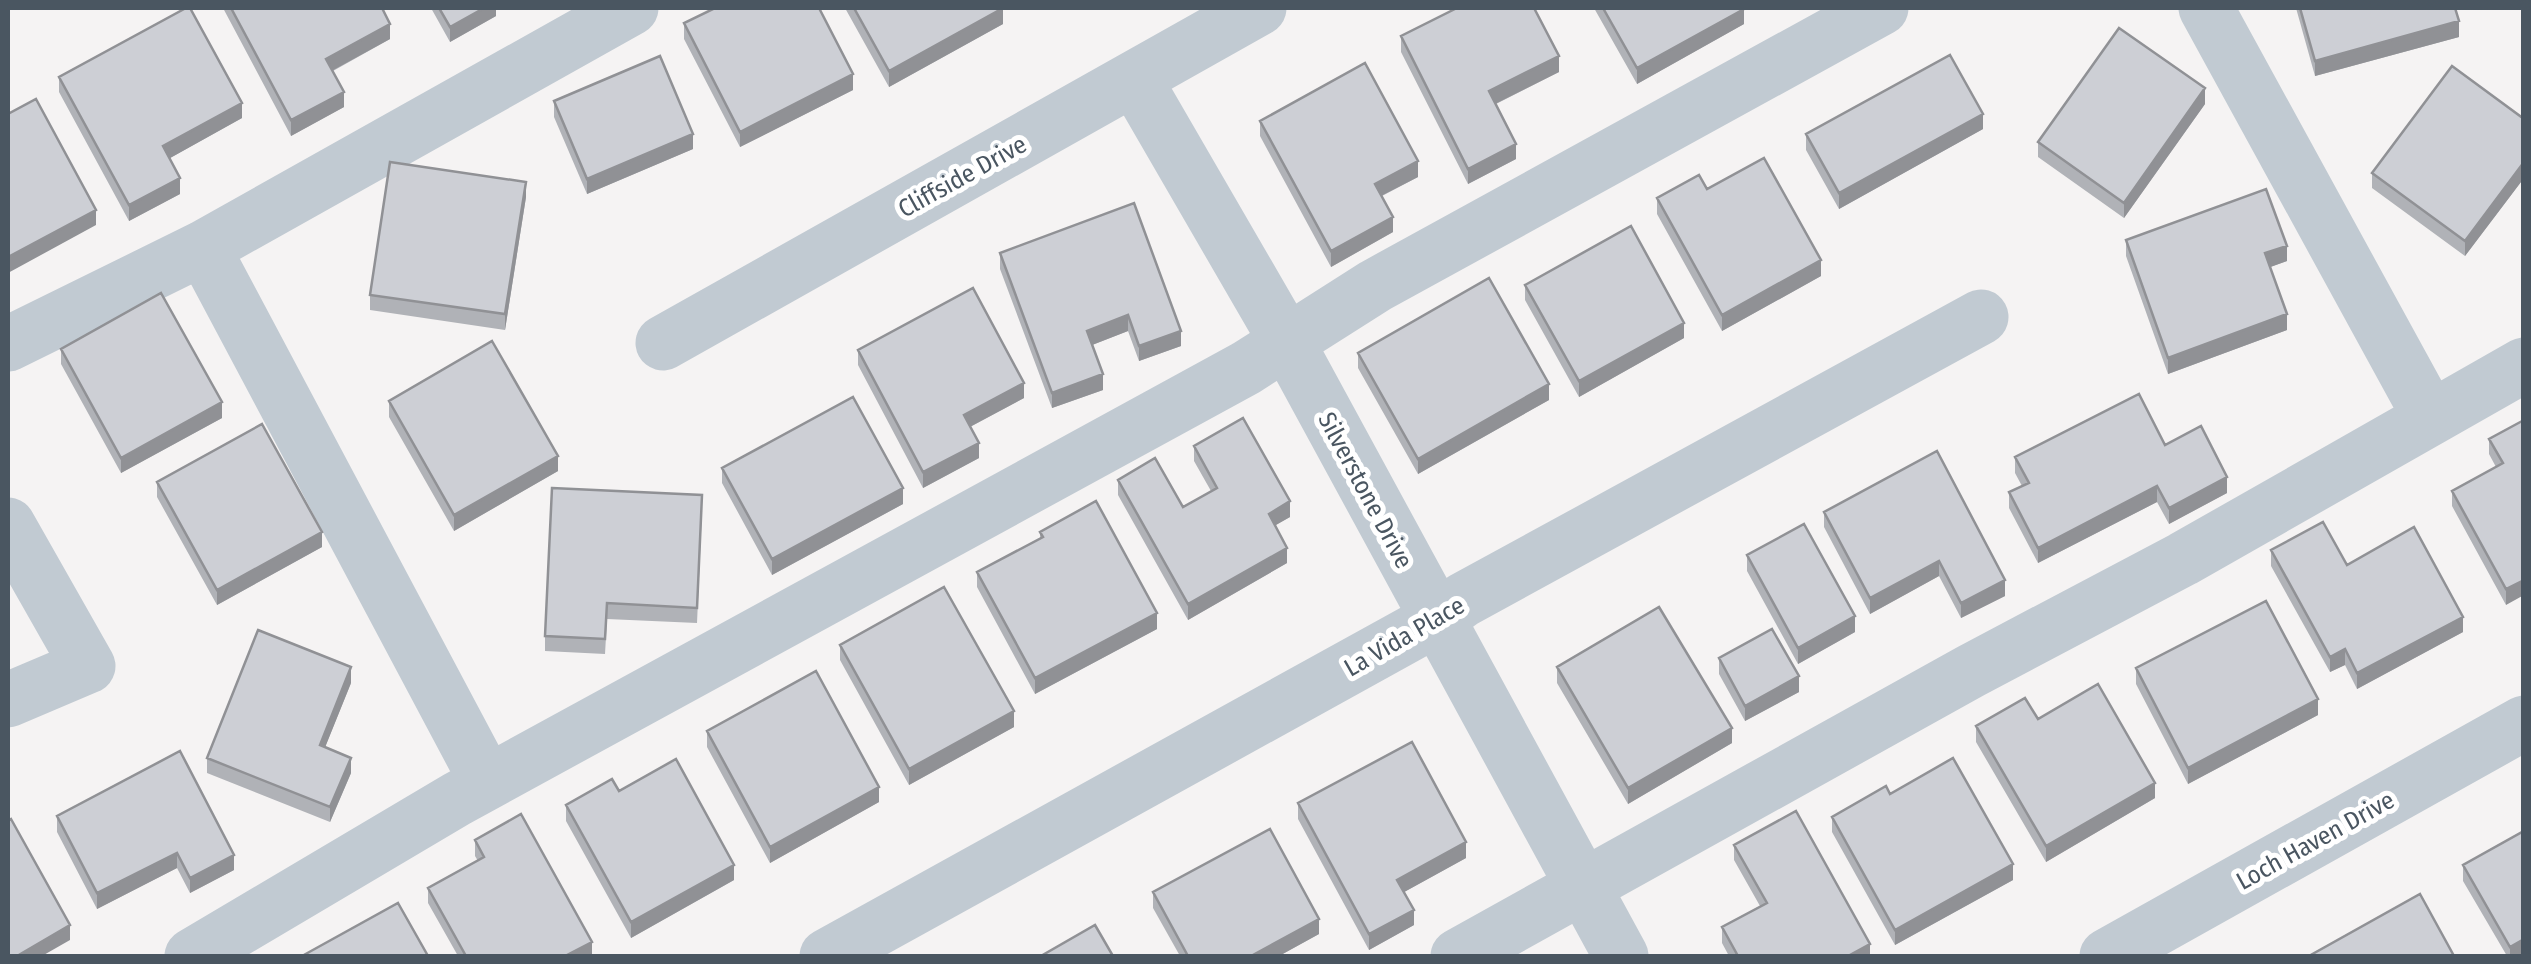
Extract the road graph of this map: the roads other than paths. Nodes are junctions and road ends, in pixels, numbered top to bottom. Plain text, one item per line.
1 (631, 8) edge
2 (1259, 8) edge
3 (1881, 8) edge
4 (2206, 8) edge
5 (1135, 80) junction
6 (203, 248) junction
7 (1981, 317) dead end
8 (663, 343) dead end
9 (8, 344) edge
10 (1288, 344) junction
11 (2524, 366) edge
12 (2430, 417) junction
13 (8, 525) edge
14 (1437, 619) junction
15 (8, 700) edge
16 (2524, 723) edge
17 (487, 782) junction
18 (1582, 886) junction
19 (212, 951) edge
20 (827, 956) edge
21 (1458, 956) edge
22 (1621, 956) edge
23 (2106, 956) edge

1 - 6 street
2 - 5 street, Cliffside Drive
3 - 10 street
4 - 12 street
5 - 8 street, Cliffside Drive
5 - 10 street, Silverstone Drive
6 - 9 street
6 - 17 street
7 - 14 street, La Vida Place
10 - 14 street, Silverstone Drive
10 - 17 street
11 - 12 street
12 - 18 street
13 - 15 street
14 - 18 street, Silverstone Drive
14 - 20 street, La Vida Place
16 - 23 street, Loch Haven Drive
17 - 19 street
18 - 21 street
18 - 22 street, Silverstone Drive

